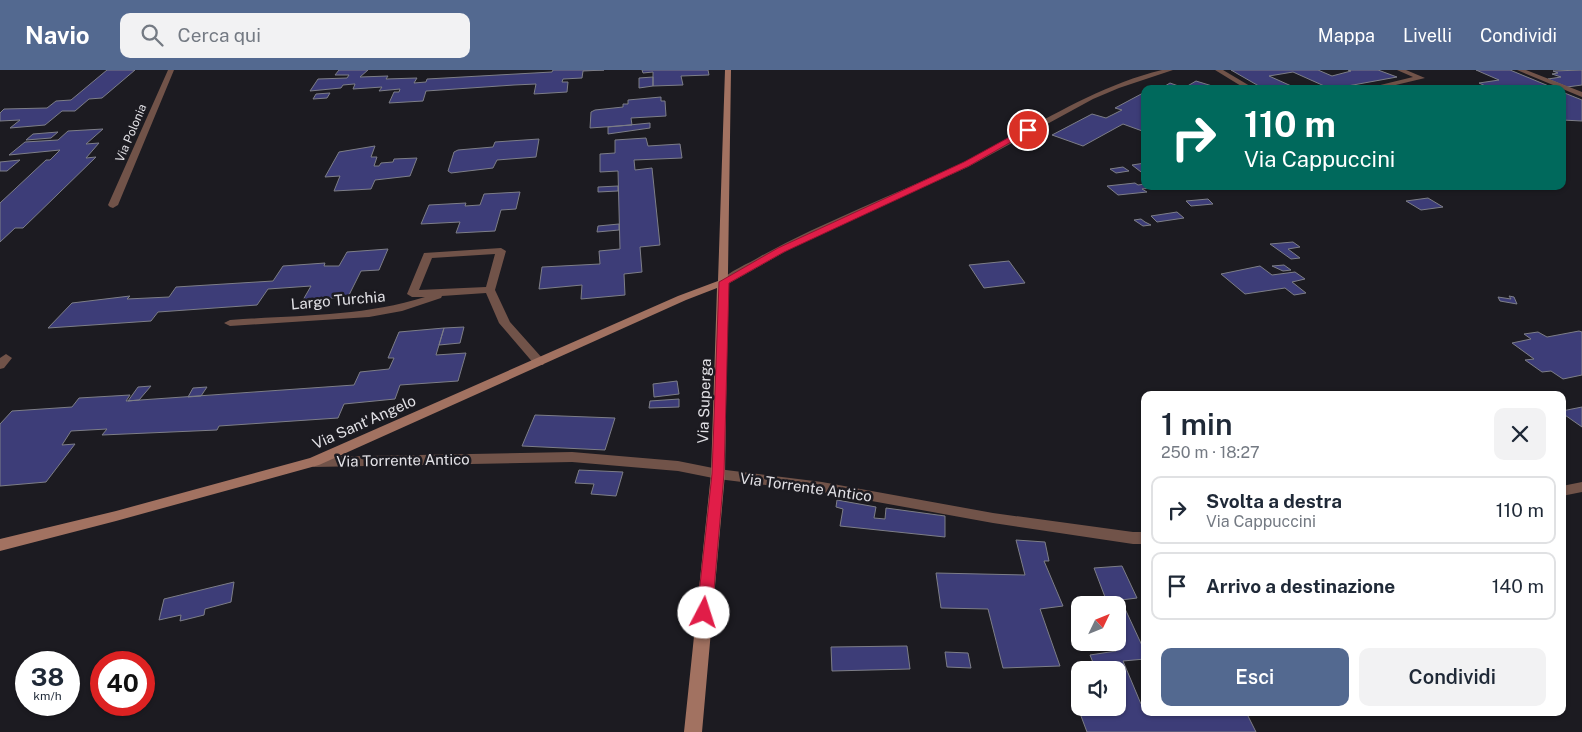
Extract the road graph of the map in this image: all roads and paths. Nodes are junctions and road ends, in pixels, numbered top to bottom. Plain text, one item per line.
1 (171, 70) edge
2 (728, 70) edge
3 (1170, 70) edge
4 (1218, 70) edge
5 (1400, 70) edge
6 (1520, 70) edge
7 (1245, 85) edge
8 (1387, 85) edge
9 (1557, 85) edge
10 (1566, 89) edge
11 (1582, 95) edge
12 (113, 205) dead end
13 (724, 282) junction
14 (490, 290) junction
15 (445, 292) junction
16 (230, 323) dead end
17 (539, 362) junction
18 (314, 462) junction
19 (718, 474) junction
20 (1582, 487) edge
21 (1566, 490) edge
22 (1141, 538) edge
23 (0, 545) edge
24 (693, 732) edge

1 - 12 street, Via Polonia
2 - 13 street, Via Superga
3 - 13 street
4 - 7 street
5 - 8 street
6 - 9 street
10 - 11 street
13 - 17 street, Via Sant'Angelo
13 - 19 street, Via Superga
14 - 15 street, Largo Turchia
14 - 15 street, Largo Turchia
14 - 17 street
15 - 16 street, Largo Turchia
17 - 18 street, Via Sant'Angelo
18 - 19 street, Via Torrente Antico
18 - 23 street, Via Sant'Angelo
19 - 22 street, Via Torrente Antico
19 - 24 street, Via Superga
20 - 21 street

